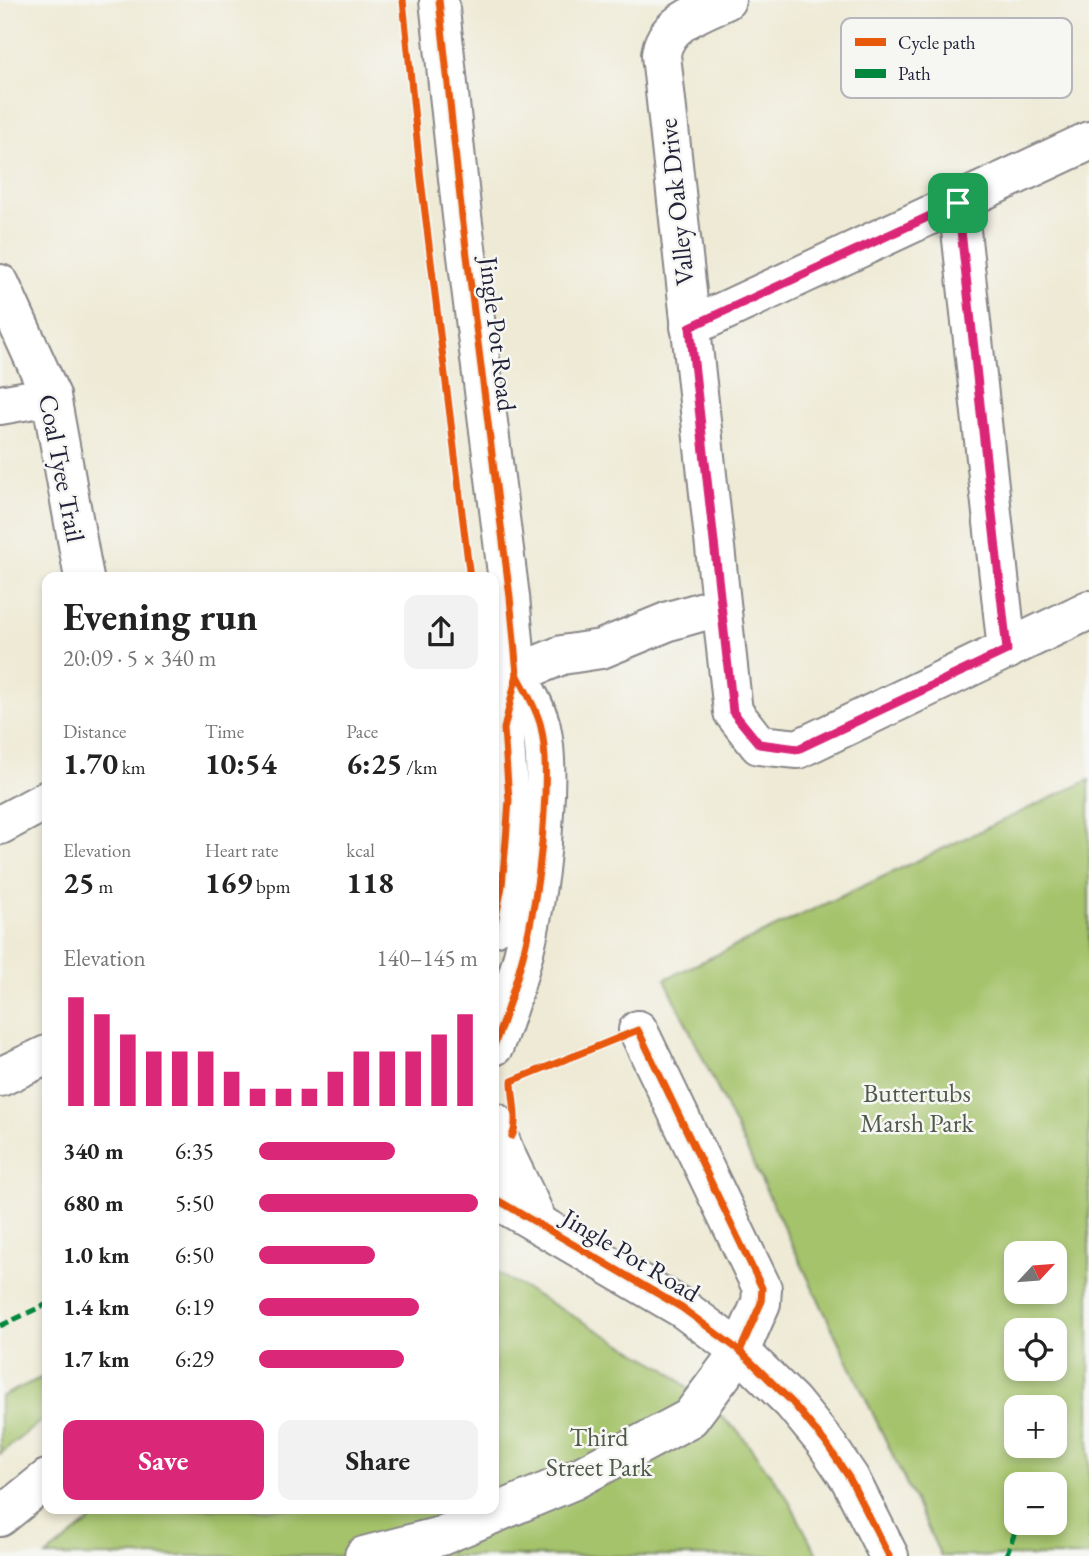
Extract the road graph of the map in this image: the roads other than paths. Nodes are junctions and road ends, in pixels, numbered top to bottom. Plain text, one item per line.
1 (439, 0) edge
2 (726, 0) edge
3 (1089, 141) edge
4 (958, 203) junction
5 (0, 284) edge
6 (690, 327) junction
7 (51, 396) junction
8 (0, 405) edge
9 (83, 572) edge
10 (721, 606) junction
11 (1089, 610) edge
12 (1007, 650) junction
13 (505, 678) edge
14 (42, 803) edge
15 (0, 825) edge
16 (499, 901) edge
17 (638, 1030) dead end
18 (499, 1032) edge
19 (42, 1057) edge
20 (0, 1077) edge
21 (499, 1137) edge
22 (499, 1201) edge
23 (538, 1223) junction
24 (740, 1350) junction
25 (42, 1483) edge
26 (499, 1511) edge
27 (492, 1514) edge
28 (0, 1517) edge
29 (364, 1556) edge
30 (889, 1556) edge

1 - 13 street, Jingle Pot Road
2 - 6 street, Valley Oak Drive
3 - 4 street
4 - 6 street
4 - 12 street
5 - 7 street, Coal Tyee Trail
6 - 10 street, Valley Oak Drive
7 - 8 street
7 - 9 street, Coal Tyee Trail
10 - 12 street, Valley Oak Drive
10 - 13 street
11 - 12 street, Valley Oak Drive
13 - 16 street, Jingle Pot Road
13 - 18 street, Jingle Pot Road
14 - 15 street
17 - 24 street
19 - 20 street
21 - 23 street
22 - 23 street, Jingle Pot Road
23 - 24 street, Jingle Pot Road
24 - 26 street
24 - 30 street, Jingle Pot Road
25 - 28 street
27 - 29 street

